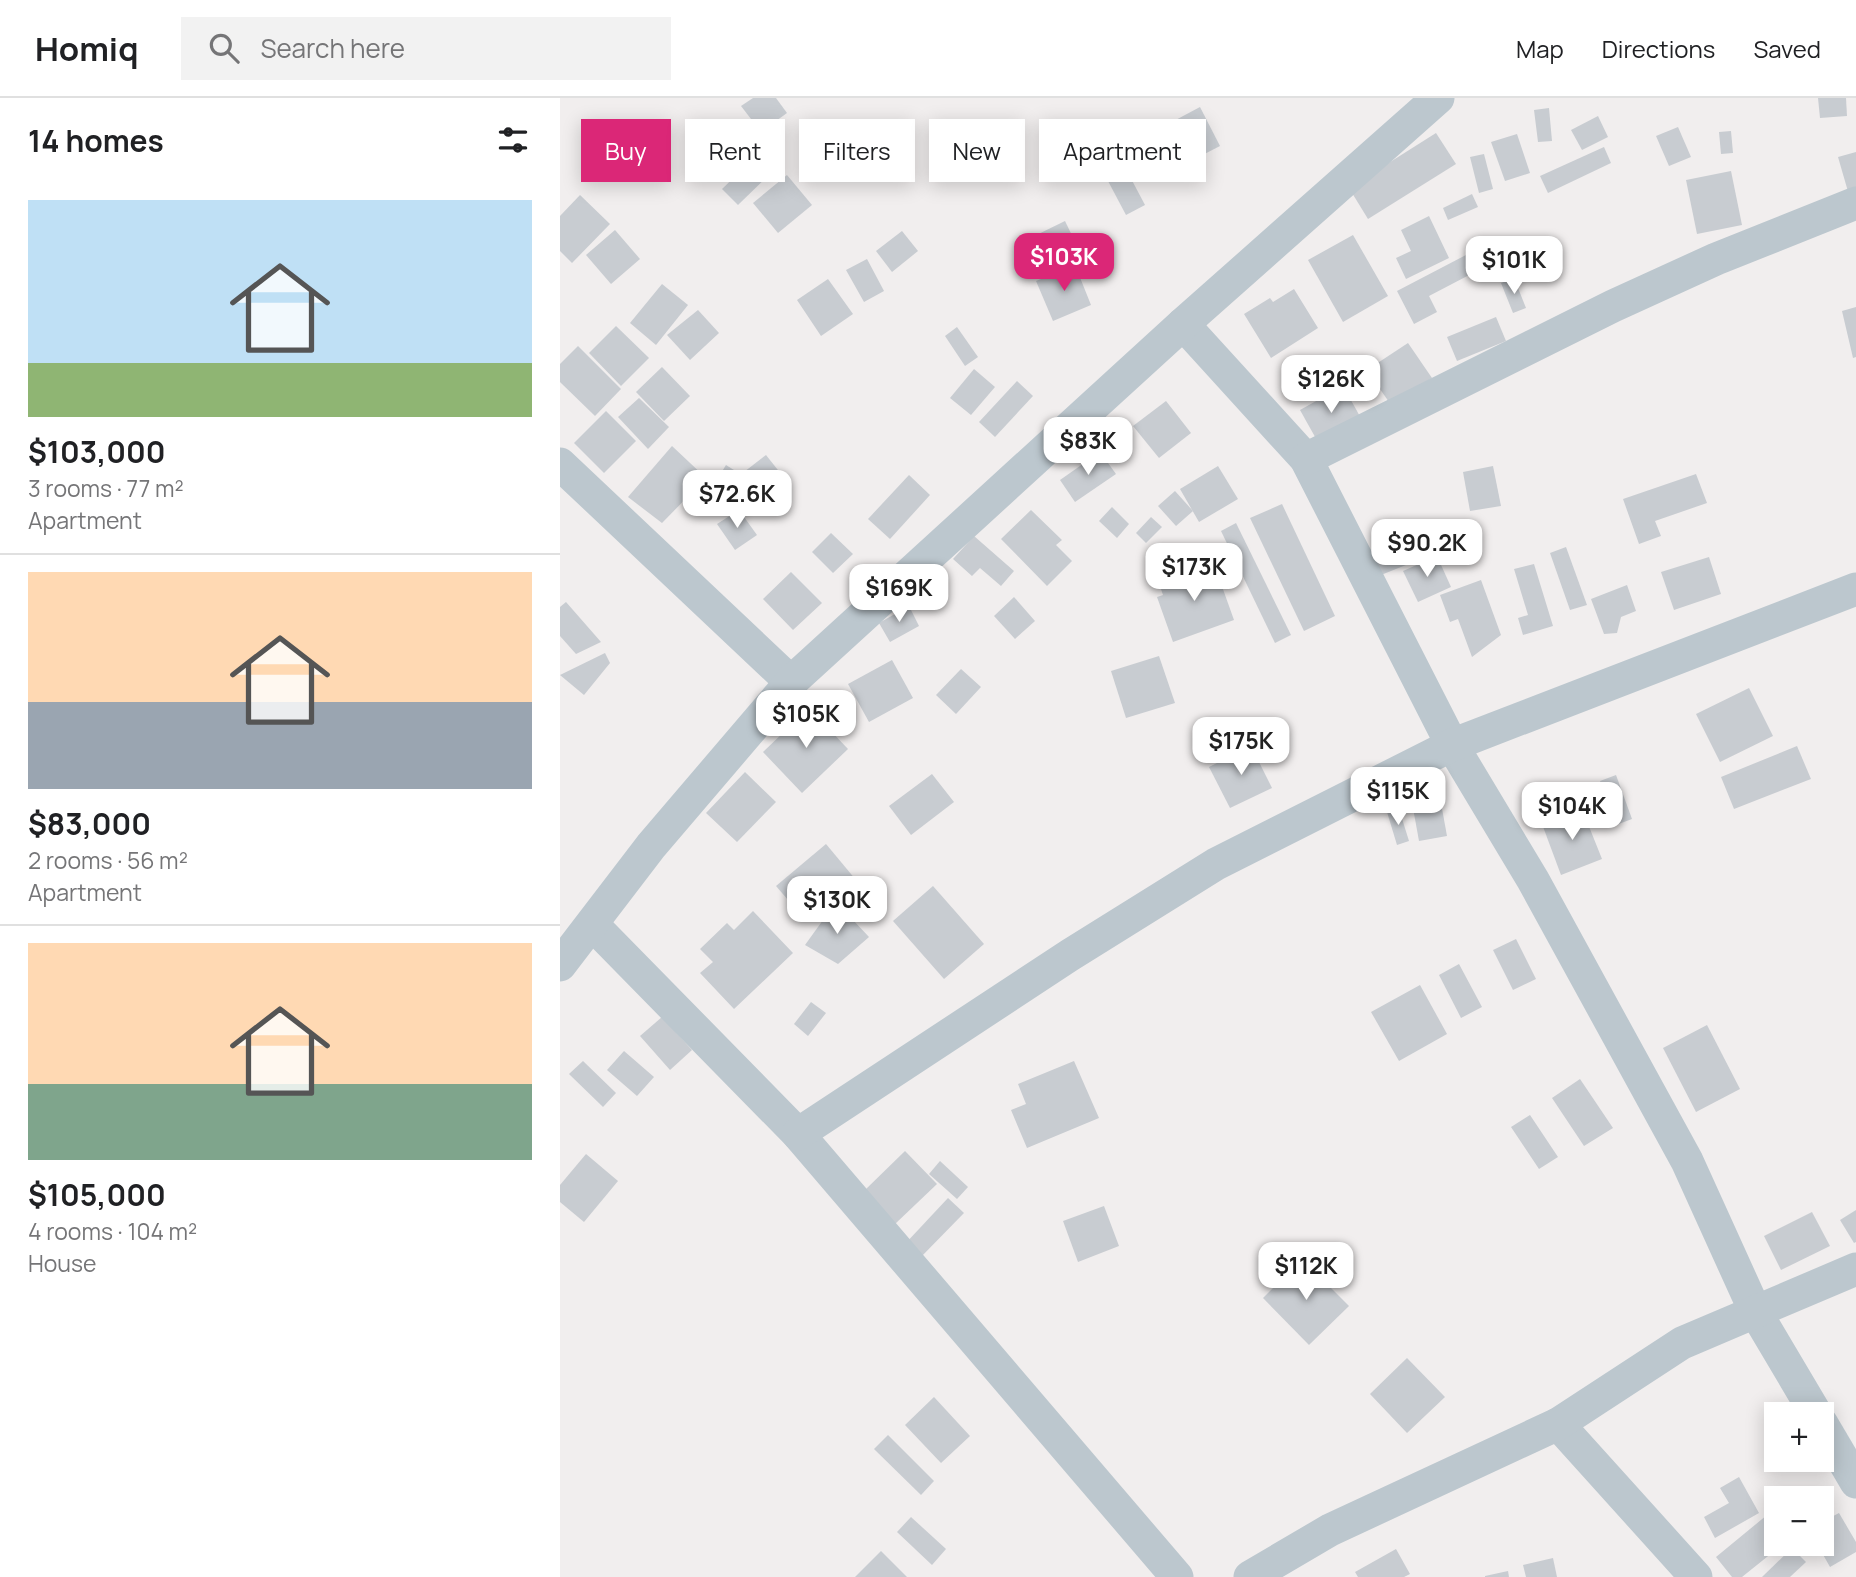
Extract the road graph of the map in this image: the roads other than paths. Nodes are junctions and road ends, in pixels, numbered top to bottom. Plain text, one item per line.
1 (1438, 98) edge
2 (1856, 203) edge
3 (1183, 324) junction
4 (1306, 459) junction
5 (560, 464) edge
6 (1856, 589) edge
7 (791, 682) junction
8 (1452, 745) junction
9 (592, 924) junction
10 (560, 965) edge
11 (798, 1134) junction
12 (1856, 1269) edge
13 (1755, 1311) junction
14 (1809, 1402) edge
15 (1558, 1424) junction
16 (1834, 1444) edge
17 (1856, 1482) edge
18 (1177, 1577) edge
19 (1250, 1577) edge
20 (1696, 1577) edge

1 - 3 street
2 - 4 street
3 - 4 street
3 - 7 street
4 - 8 street
5 - 7 street
6 - 8 street
7 - 9 street
8 - 11 street
8 - 13 street
9 - 10 street
9 - 11 street
11 - 18 street
12 - 13 street
13 - 14 street
13 - 15 street
15 - 19 street
15 - 20 street
16 - 17 street

